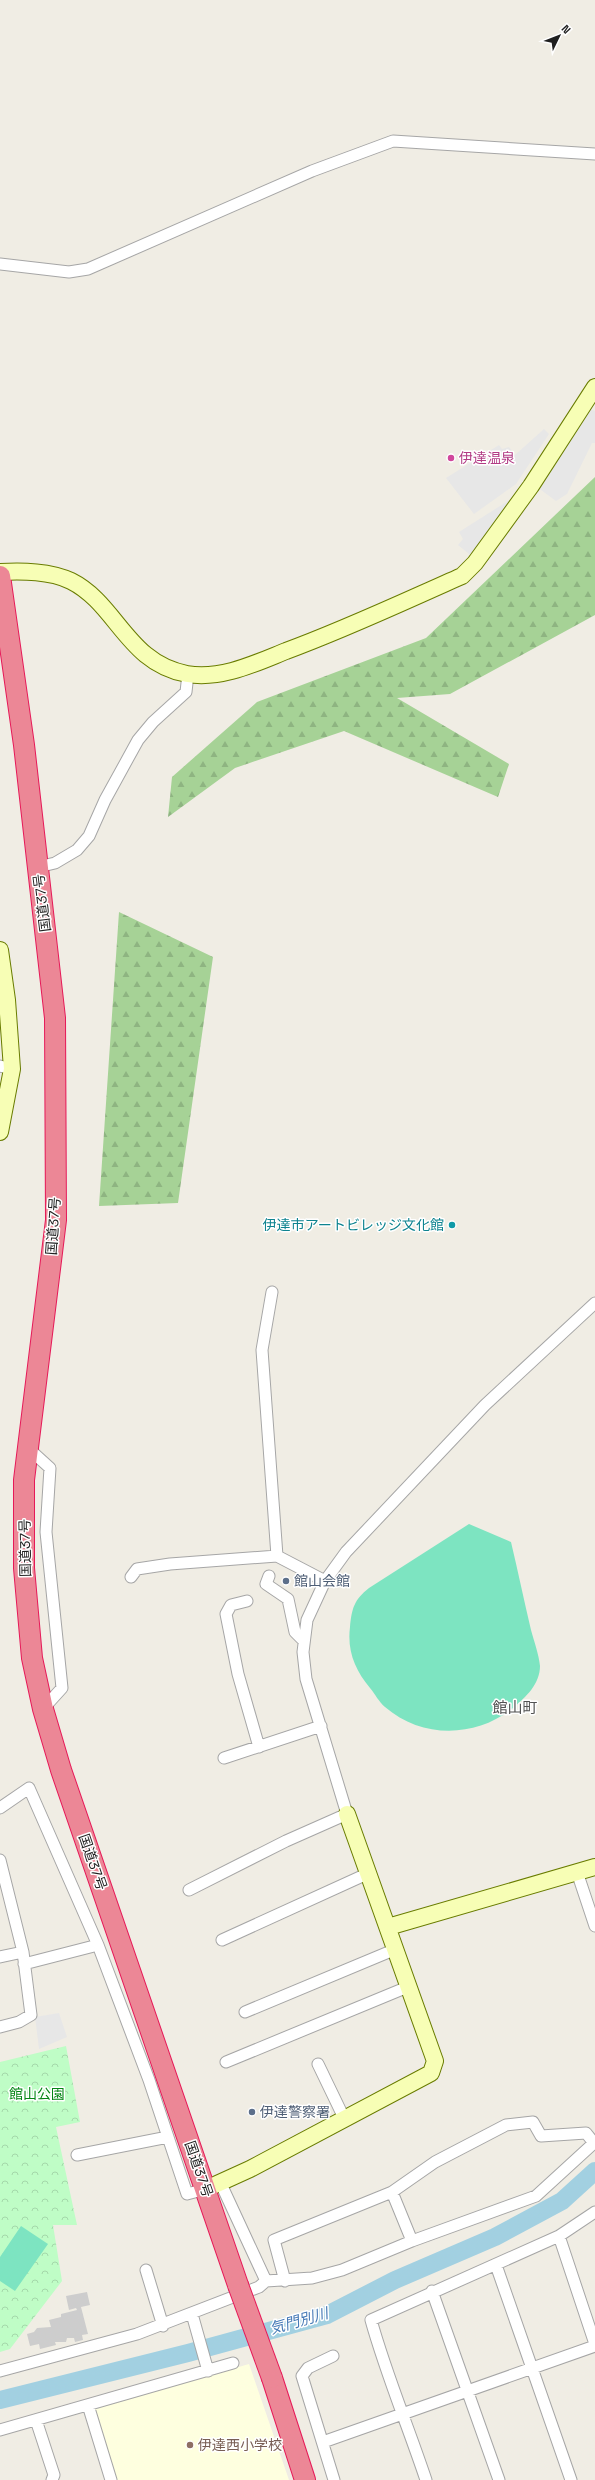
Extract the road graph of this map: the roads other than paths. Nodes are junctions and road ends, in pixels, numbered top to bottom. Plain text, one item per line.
1 (595, 154) edge
2 (0, 264) edge
3 (595, 387) edge
4 (0, 572) edge
5 (0, 576) edge
6 (188, 674) junction
7 (38, 867) junction
8 (0, 950) edge
9 (4, 999) edge
10 (6, 1068) edge
11 (0, 1132) edge
12 (272, 1292) dead end
13 (595, 1303) edge
14 (28, 1448) junction
15 (277, 1556) junction
16 (269, 1576) dead end
17 (131, 1577) dead end
18 (325, 1580) junction
19 (247, 1601) dead end
20 (304, 1641) junction
21 (43, 1709) junction
22 (321, 1726) junction
23 (258, 1747) junction
24 (224, 1758) dead end
25 (0, 1808) edge
26 (347, 1814) junction
27 (0, 1860) edge
28 (595, 1867) edge
29 (577, 1872) junction
30 (369, 1873) junction
31 (3, 1884) edge
32 (189, 1890) dead end
33 (595, 1926) edge
34 (388, 1927) junction
35 (222, 1940) dead end
36 (98, 1945) junction
37 (396, 1949) junction
38 (23, 1952) junction
39 (0, 1957) edge
40 (24, 1964) junction
41 (410, 1986) junction
42 (245, 2012) dead end
43 (0, 2027) edge
44 (226, 2062) dead end
45 (318, 2064) dead end
46 (345, 2120) junction
47 (168, 2137) junction
48 (595, 2143) edge
49 (77, 2155) dead end
50 (213, 2187) junction
51 (392, 2192) junction
52 (595, 2212) edge
53 (559, 2236) junction
54 (412, 2241) junction
55 (496, 2265) junction
56 (146, 2270) dead end
57 (266, 2281) junction
58 (285, 2281) junction
59 (432, 2291) junction
60 (193, 2316) junction
61 (163, 2326) junction
62 (595, 2345) edge
63 (333, 2356) dead end
64 (233, 2363) dead end
65 (207, 2367) junction
66 (533, 2369) junction
67 (0, 2371) edge
68 (467, 2392) junction
69 (88, 2405) junction
70 (404, 2414) junction
71 (36, 2420) junction
72 (0, 2430) edge
73 (323, 2442) junction
74 (52, 2480) edge
75 (112, 2480) edge
76 (305, 2480) edge
77 (334, 2480) edge
78 (426, 2480) edge
79 (499, 2480) edge
80 (571, 2480) edge

1 - 2 street
3 - 6 street
4 - 6 street
5 - 7 highway, 国道37号
6 - 7 street
7 - 14 highway, 国道37号
8 - 9 street
9 - 10 street
10 - 11 street
12 - 15 street
13 - 18 street
14 - 21 highway, 国道37号
14 - 21 street
15 - 17 street
15 - 18 street
16 - 20 street
18 - 20 street
19 - 23 street
20 - 22 street
21 - 50 highway, 国道37号
22 - 23 street
22 - 26 street
23 - 24 street
25 - 36 street
26 - 30 street
26 - 32 street
27 - 31 street
28 - 29 street
29 - 33 street
29 - 34 street
30 - 34 street
30 - 35 street
31 - 38 street
34 - 37 street
36 - 40 street
36 - 47 street
37 - 41 street
37 - 42 street
38 - 39 street
38 - 40 street
40 - 43 street
41 - 44 street
41 - 46 street
45 - 46 street
46 - 50 street
47 - 49 street
47 - 50 street
48 - 51 street
48 - 54 street
50 - 57 street
50 - 76 highway, 国道37号, bridge
51 - 54 street
51 - 58 street
52 - 53 street
53 - 55 street
53 - 62 street
54 - 58 street
55 - 59 street
55 - 66 street
56 - 61 street
57 - 58 street
57 - 60 street
59 - 68 street
59 - 70 street
60 - 61 street
60 - 65 street
61 - 67 street
62 - 66 street
63 - 73 street
64 - 65 street
65 - 69 street
66 - 68 street
66 - 80 street
68 - 70 street
68 - 79 street
69 - 71 street
69 - 75 street
70 - 73 street
70 - 78 street
71 - 72 street
71 - 74 street
73 - 77 street

